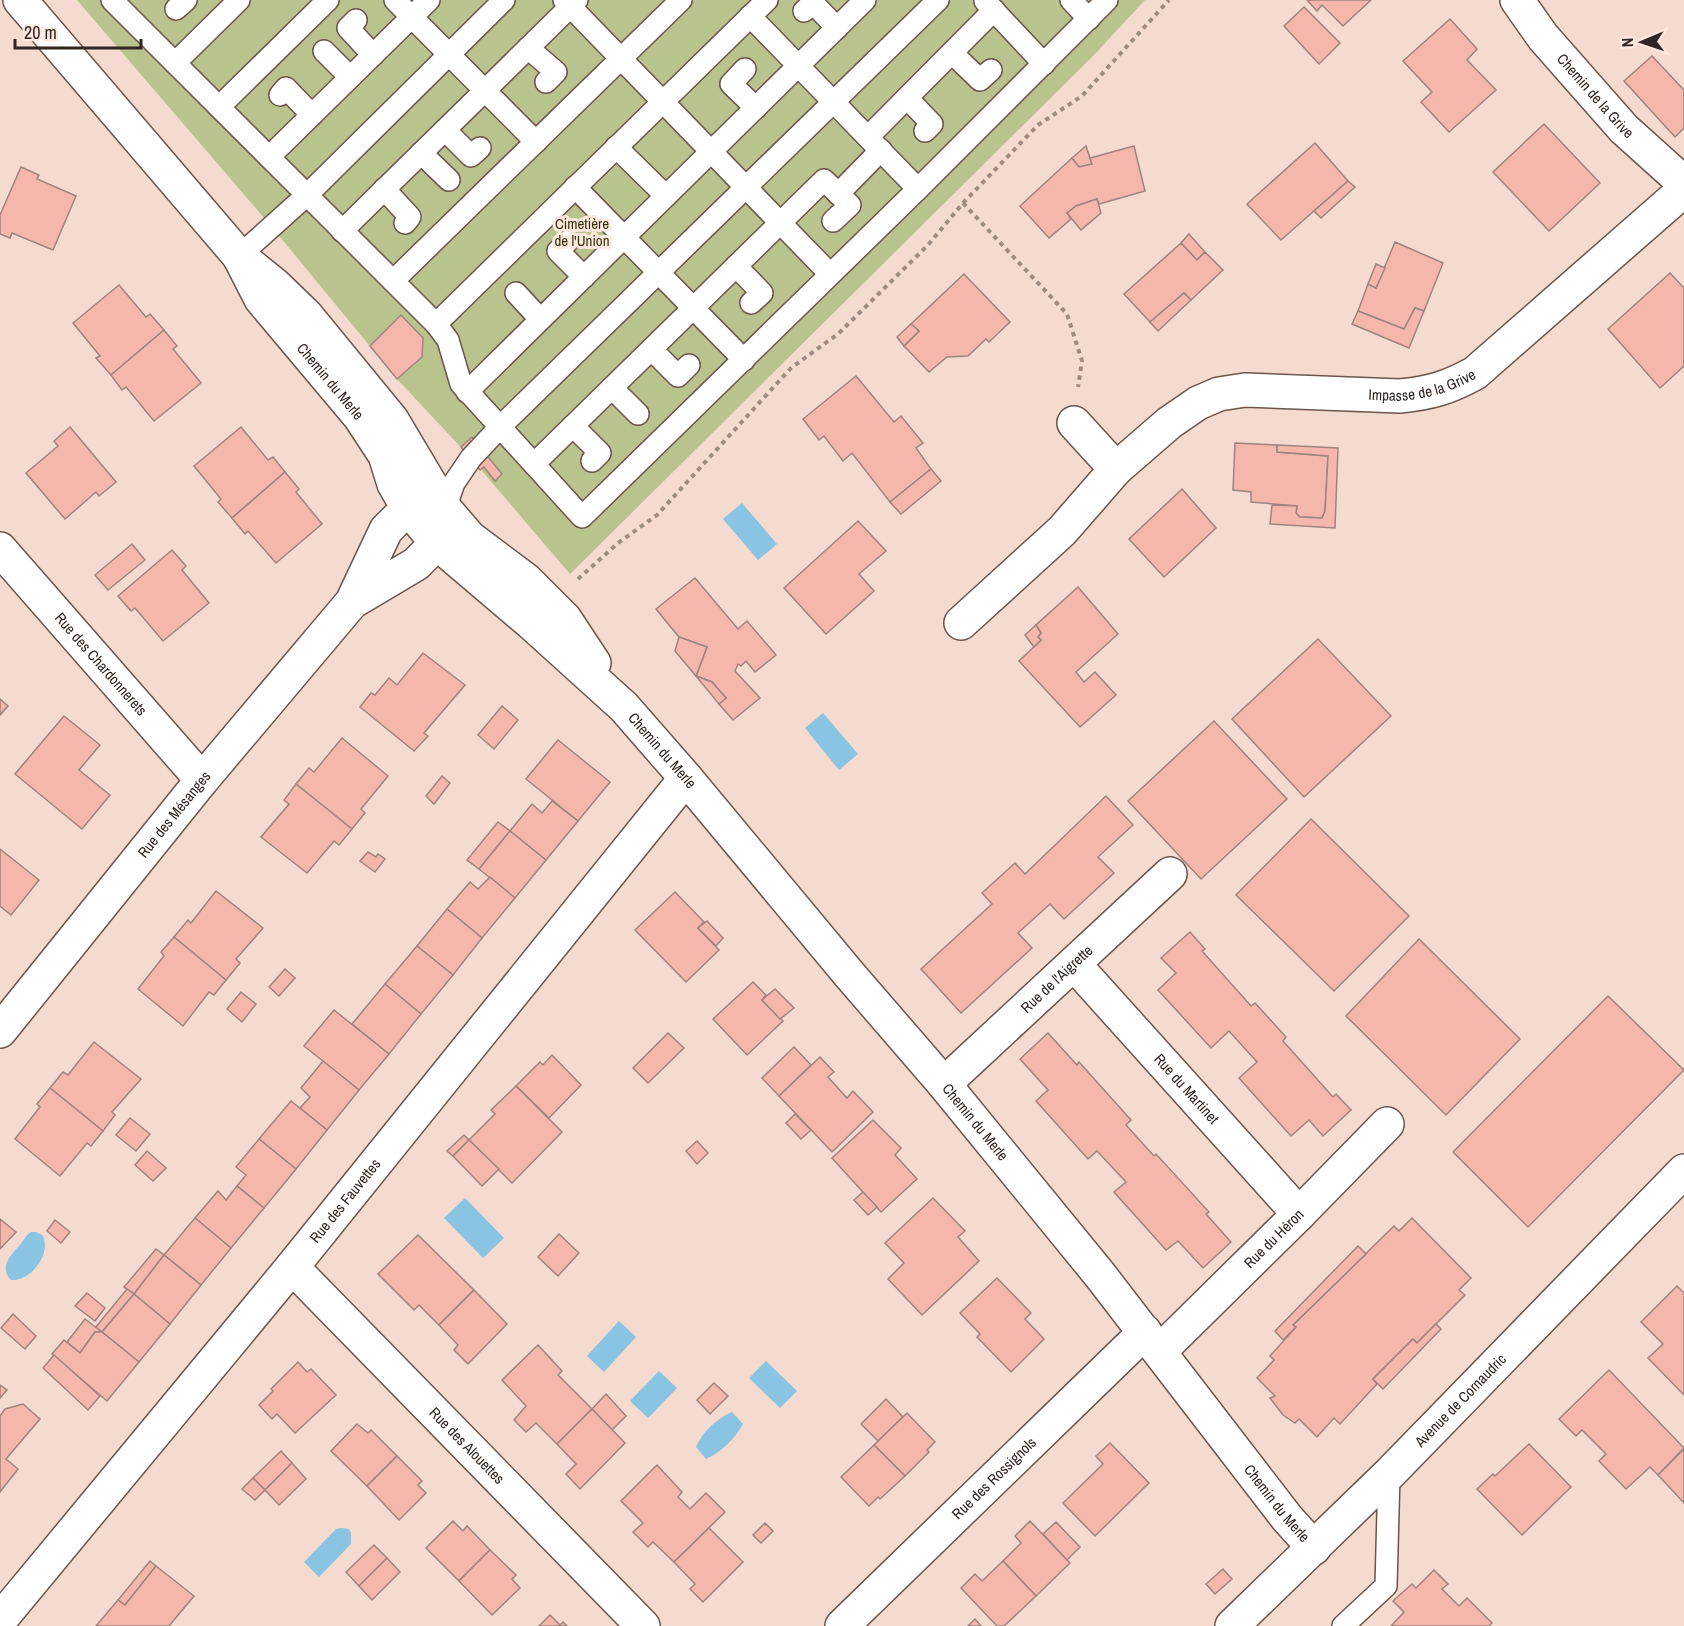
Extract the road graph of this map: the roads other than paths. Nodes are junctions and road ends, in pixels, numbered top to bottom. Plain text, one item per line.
1 (20, 0) edge
2 (239, 0) edge
3 (328, 0) edge
4 (395, 0) edge
5 (429, 0) edge
6 (504, 0) edge
7 (681, 0) edge
8 (767, 0) edge
9 (865, 0) edge
10 (938, 0) edge
11 (1071, 0) edge
12 (1107, 0) edge
13 (1517, 0) edge
14 (570, 2) edge
15 (121, 3) edge
16 (989, 5) edge
17 (804, 11) dead end
18 (750, 16) junction
19 (412, 17) junction
20 (1089, 19) junction
21 (356, 20) dead end
22 (837, 28) junction
23 (528, 48) junction
24 (324, 51) dead end
25 (952, 53) junction
26 (449, 54) junction
27 (374, 55) junction
28 (621, 58) junction
29 (175, 63) junction
30 (1044, 64) junction
31 (798, 66) junction
32 (746, 69) dead end
33 (991, 70) dead end
34 (350, 77) junction
35 (546, 82) dead end
36 (485, 91) junction
37 (280, 95) dead end
38 (907, 98) junction
39 (663, 102) junction
40 (834, 102) junction
41 (219, 107) junction
42 (756, 108) junction
43 (312, 115) junction
44 (445, 130) junction
45 (925, 131) dead end
46 (536, 142) junction
47 (874, 144) junction
48 (616, 147) junction
49 (480, 148) dead end
50 (711, 152) junction
51 (421, 153) junction
52 (269, 157) junction
53 (449, 180) dead end
54 (1684, 183) edge
55 (575, 187) junction
56 (746, 187) junction
57 (384, 189) junction
58 (918, 189) junction
59 (1684, 190) edge
60 (838, 194) junction
61 (307, 195) junction
62 (666, 196) junction
63 (833, 221) dead end
64 (405, 223) dead end
65 (781, 223) junction
66 (342, 231) junction
67 (624, 238) junction
68 (567, 242) dead end
69 (239, 256) junction
70 (736, 266) junction
71 (659, 273) junction
72 (830, 274) junction
73 (584, 277) junction
74 (393, 281) junction
75 (516, 293) dead end
76 (751, 303) dead end
77 (694, 308) junction
78 (540, 319) junction
79 (436, 324) junction
80 (652, 350) junction
81 (744, 360) junction
82 (689, 364) dead end
83 (612, 388) junction
84 (467, 392) junction
85 (638, 414) dead end
86 (1074, 423) road end
87 (573, 426) junction
88 (500, 427) junction
89 (592, 461) dead end
90 (534, 464) junction
91 (1116, 469) junction
92 (408, 508) junction
93 (445, 510) junction
94 (437, 543) junction
95 (0, 549) edge
96 (352, 602) junction
97 (961, 623) dead end
98 (624, 707) junction
99 (686, 778) junction
100 (202, 780) junction
101 (1170, 874) dead end
102 (1074, 964) junction
103 (0, 1030) edge
104 (944, 1084) junction
105 (1387, 1124) dead end
106 (1684, 1171) edge
107 (1299, 1214) junction
108 (292, 1267) junction
109 (1152, 1341) junction
110 (1389, 1473) junction
111 (1314, 1548) junction
112 (0, 1620) edge
113 (643, 1626) edge
114 (842, 1626) edge
115 (1232, 1626) edge
116 (1343, 1626) edge

1 - 69 street, Chemin du Merle
2 - 29 lane
3 - 41 lane
4 - 19 lane
5 - 19 lane
6 - 26 lane
7 - 28 lane
8 - 18 lane
9 - 22 lane
10 - 40 lane
11 - 20 lane
12 - 20 lane
13 - 54 street, Chemin de la Grive
14 - 23 lane
14 - 28 lane
15 - 29 lane
16 - 25 lane
16 - 30 lane
17 - 22 lane
18 - 31 lane
18 - 39 lane
19 - 26 lane
19 - 27 lane
20 - 30 lane
21 - 27 lane
22 - 31 lane
23 - 35 lane
23 - 36 lane
24 - 34 lane
25 - 33 lane
25 - 38 lane
26 - 36 lane
26 - 61 lane
27 - 34 lane
28 - 39 lane
28 - 46 lane
29 - 41 lane
30 - 58 lane
31 - 40 lane
31 - 42 lane
32 - 42 lane
34 - 43 lane
36 - 44 lane
36 - 46 lane
37 - 43 lane
38 - 45 lane
38 - 47 lane
39 - 48 lane
39 - 50 lane
40 - 47 lane
40 - 56 lane
41 - 52 lane
42 - 50 lane
43 - 52 lane
44 - 49 lane
44 - 51 lane
46 - 74 lane
47 - 58 lane
47 - 60 lane
48 - 55 lane
48 - 62 lane
50 - 56 lane
50 - 62 lane
51 - 53 lane
51 - 57 lane
52 - 61 lane
55 - 67 lane
55 - 79 lane
56 - 65 lane
56 - 71 lane
57 - 64 lane
57 - 66 lane
58 - 72 lane
59 - 91 street, Impasse de la Grive
60 - 63 lane
60 - 65 lane
61 - 66 lane
61 - 69 lane
62 - 67 lane
65 - 70 lane
65 - 72 lane
66 - 74 lane
67 - 71 lane
67 - 73 lane
68 - 73 lane
69 - 92 street, Chemin du Merle
69 - 93 street, Chemin du Merle
70 - 76 lane
70 - 77 lane
71 - 77 lane
71 - 88 lane
72 - 81 lane
73 - 78 lane
74 - 79 lane
75 - 78 lane
77 - 80 lane
77 - 81 lane
78 - 84 lane
79 - 84 lane
80 - 82 lane
80 - 83 lane
81 - 90 lane
83 - 85 lane
83 - 87 lane
84 - 88 lane
86 - 91 street
87 - 89 lane
87 - 90 lane
88 - 90 lane
88 - 93 lane
91 - 97 street, Impasse de la Grive
92 - 93 street
92 - 94 street, Chemin du Merle
92 - 96 street, Rue des Mésanges
93 - 94 street
93 - 98 street, Chemin du Merle
94 - 96 street, Rue des Mésanges
94 - 98 street, Chemin du Merle
95 - 100 street, Rue des Chardonnerets
96 - 100 street, Rue des Mésanges
98 - 99 street, Chemin du Merle
99 - 104 street, Chemin du Merle
99 - 108 street, Rue des Fauvettes
100 - 103 street, Rue des Mésanges
101 - 102 street, Rue de l'Aigrette
102 - 104 street, Rue de l'Aigrette
102 - 107 street, Rue du Martinet
104 - 109 street, Chemin du Merle
105 - 107 street, Rue du Héron
106 - 110 street, Avenue de Cornaudric
107 - 109 street, Rue du Héron
108 - 112 street, Rue des Fauvettes
108 - 113 street, Rue des Alouettes
109 - 111 street, Chemin du Merle
109 - 114 street, Rue des Rossignols
110 - 111 street, Avenue de Cornaudric
110 - 116 lane
111 - 115 street, Avenue de Cornaudric

